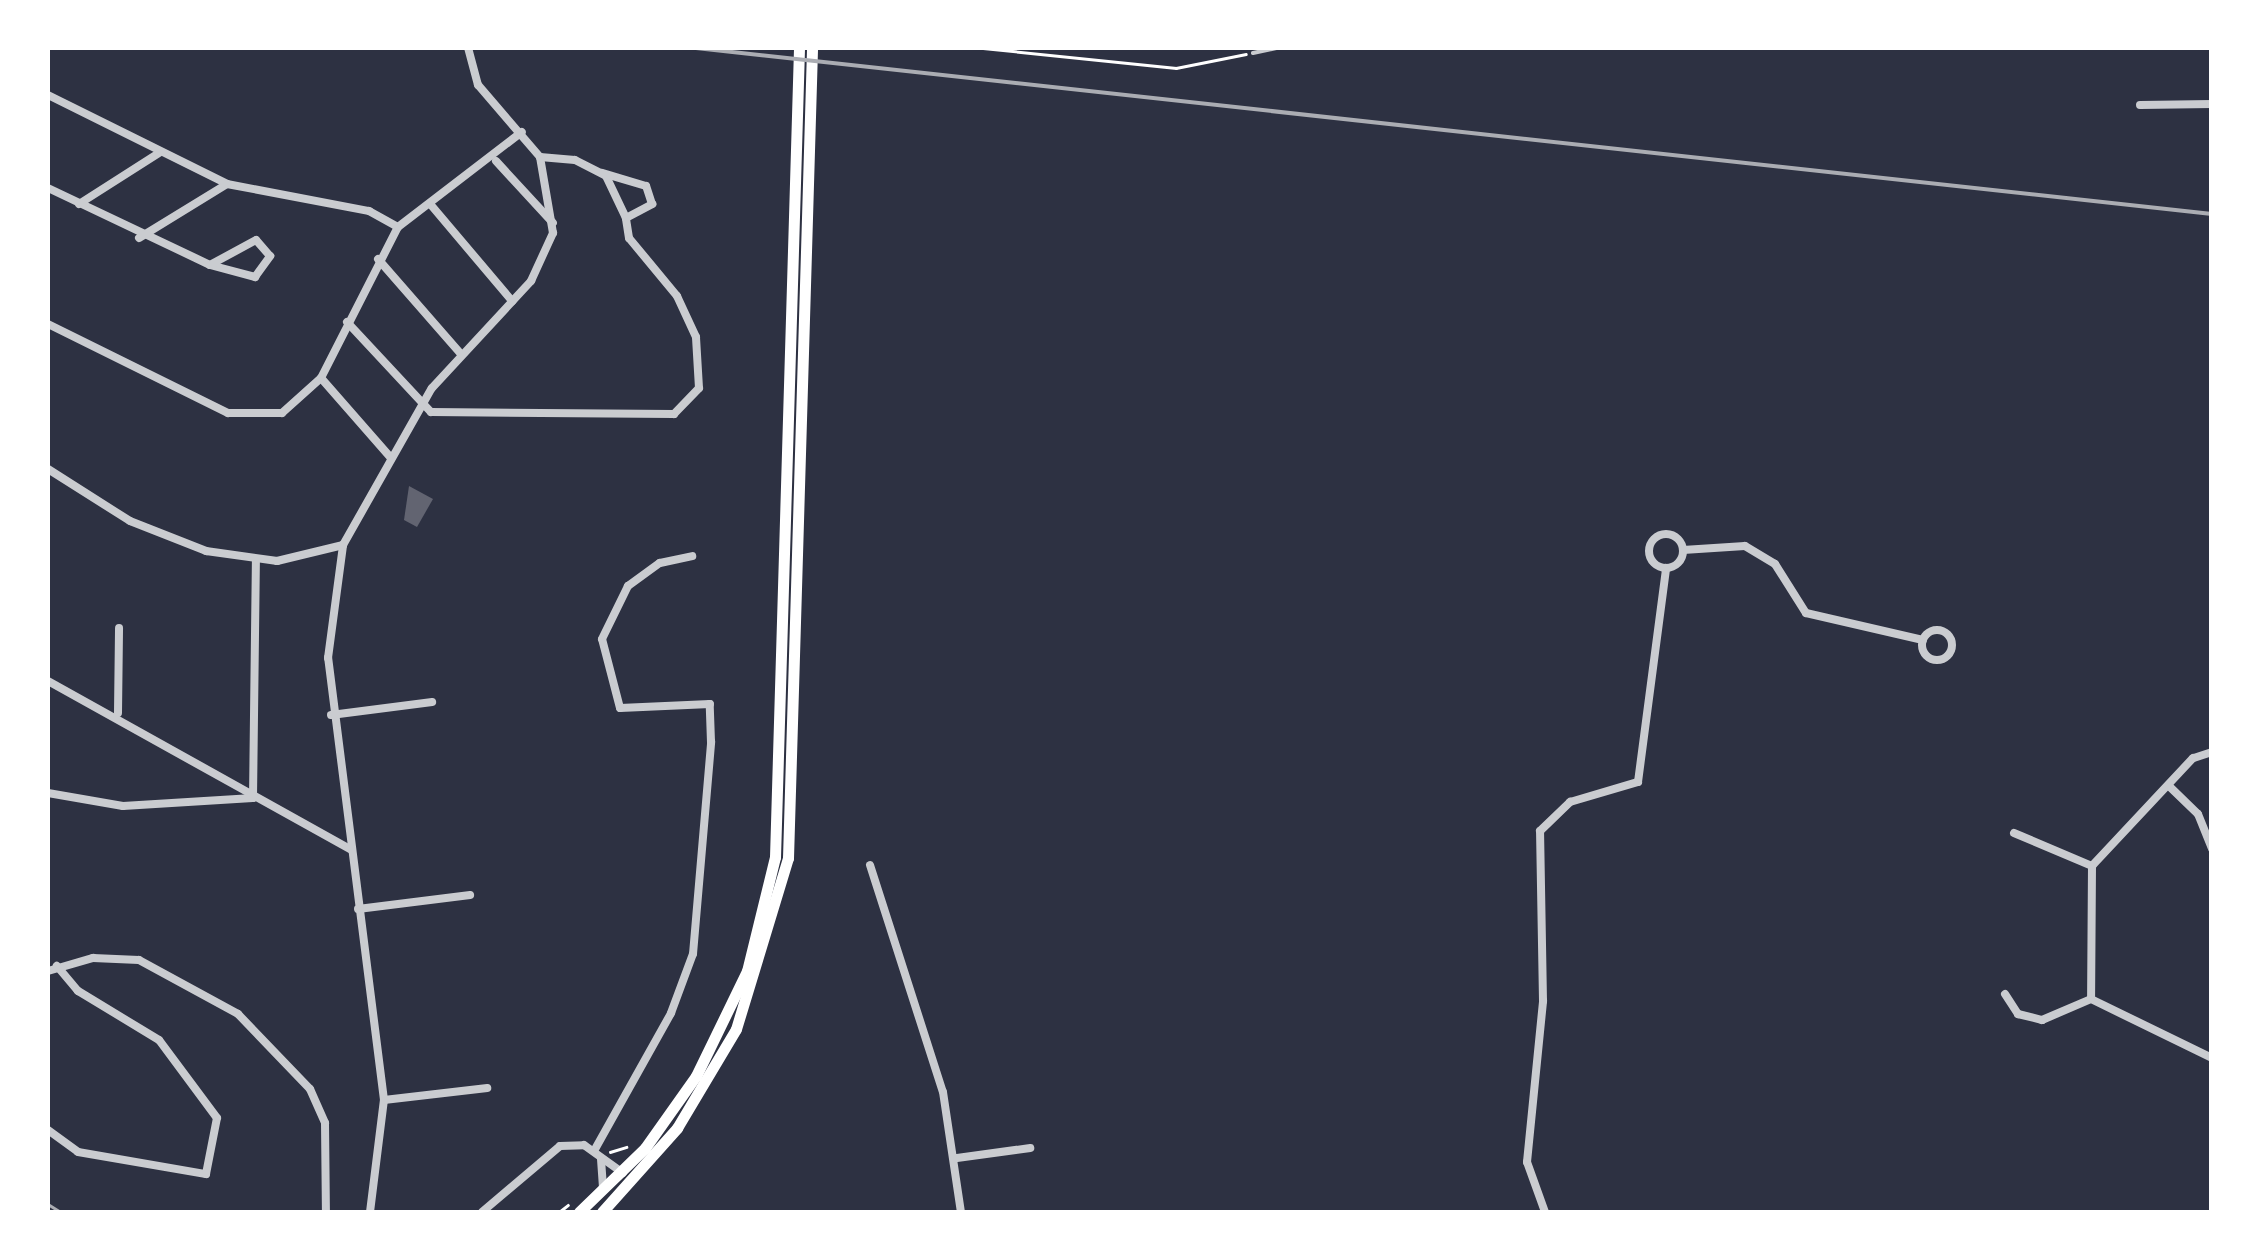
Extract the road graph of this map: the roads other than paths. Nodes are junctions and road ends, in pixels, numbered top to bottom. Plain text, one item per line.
1 (468, 48) edge
2 (799, 48) edge
3 (812, 48) edge
4 (1277, 48) edge
5 (1252, 53) road end
6 (48, 95) edge
7 (2212, 104) edge
8 (2140, 105) dead end
9 (522, 132) junction
10 (159, 153) junction
11 (540, 157) junction
12 (496, 161) junction
13 (602, 173) junction
14 (227, 184) junction
15 (48, 188) edge
16 (79, 204) junction
17 (430, 205) junction
18 (626, 218) junction
19 (553, 223) junction
20 (398, 227) junction
21 (139, 238) junction
22 (378, 259) junction
23 (210, 265) junction
24 (512, 301) junction
25 (347, 322) junction
26 (48, 324) edge
27 (462, 354) junction
28 (322, 378) junction
29 (422, 406) junction
30 (392, 458) junction
31 (48, 470) edge
32 (343, 545) junction
33 (1683, 550) junction
34 (692, 556) dead end
35 (256, 559) junction
36 (1666, 568) junction
37 (119, 628) dead end
38 (1922, 640) junction
39 (48, 681) edge
40 (432, 702) dead end
41 (118, 713) junction
42 (332, 714) junction
43 (2212, 752) edge
44 (2168, 786) junction
45 (48, 794) edge
46 (252, 798) junction
47 (2014, 832) dead end
48 (350, 849) junction
49 (2212, 849) edge
50 (870, 865) dead end
51 (2092, 866) junction
52 (470, 895) dead end
53 (358, 909) junction
54 (58, 966) junction
55 (48, 970) edge
56 (2005, 994) dead end
57 (2091, 999) junction
58 (2212, 1058) edge
59 (487, 1088) dead end
60 (384, 1100) junction
61 (48, 1130) edge
62 (1030, 1148) dead end
63 (594, 1150) junction
64 (957, 1158) junction
65 (601, 1159) junction
66 (623, 1172) junction
67 (603, 1190) junction
68 (621, 1195) junction
69 (575, 1208) edge
70 (326, 1212) edge
71 (370, 1212) edge
72 (482, 1212) edge
73 (602, 1212) edge
74 (961, 1212) edge
75 (1545, 1212) edge

1 - 9 street
2 - 66 main road
3 - 68 main road
4 - 5 lane
6 - 10 street
7 - 8 street
9 - 11 street
9 - 12 street
10 - 14 street
10 - 16 street
11 - 13 street
11 - 19 street
12 - 17 street
12 - 19 street
13 - 18 street
13 - 18 street
14 - 20 street
14 - 21 street
15 - 16 street
16 - 21 street
17 - 20 street
17 - 24 street
18 - 29 street
19 - 24 street
20 - 22 street
21 - 23 street
22 - 25 street
22 - 27 street
23 - 23 street
24 - 27 street
25 - 28 street
25 - 29 street
26 - 28 street
27 - 29 street
28 - 30 street
29 - 30 street
30 - 32 street
31 - 35 street
32 - 35 street
32 - 42 street
33 - 36 street
33 - 36 street
33 - 38 street
34 - 63 street
35 - 46 street
36 - 75 street
37 - 41 street
38 - 38 street
39 - 41 street
40 - 42 street
41 - 46 street
42 - 48 street
43 - 44 street
44 - 49 street
44 - 51 street
45 - 46 street
46 - 48 street
47 - 51 street
48 - 53 street
50 - 64 street
51 - 57 street
52 - 53 street
53 - 60 street
54 - 55 street
54 - 61 street
54 - 70 street
56 - 57 street
57 - 58 street
59 - 60 street
60 - 71 street
62 - 64 street
63 - 65 street
63 - 72 street
64 - 74 street
65 - 66 street
65 - 67 street
66 - 67 main road
66 - 68 street
67 - 69 main road
68 - 73 main road

